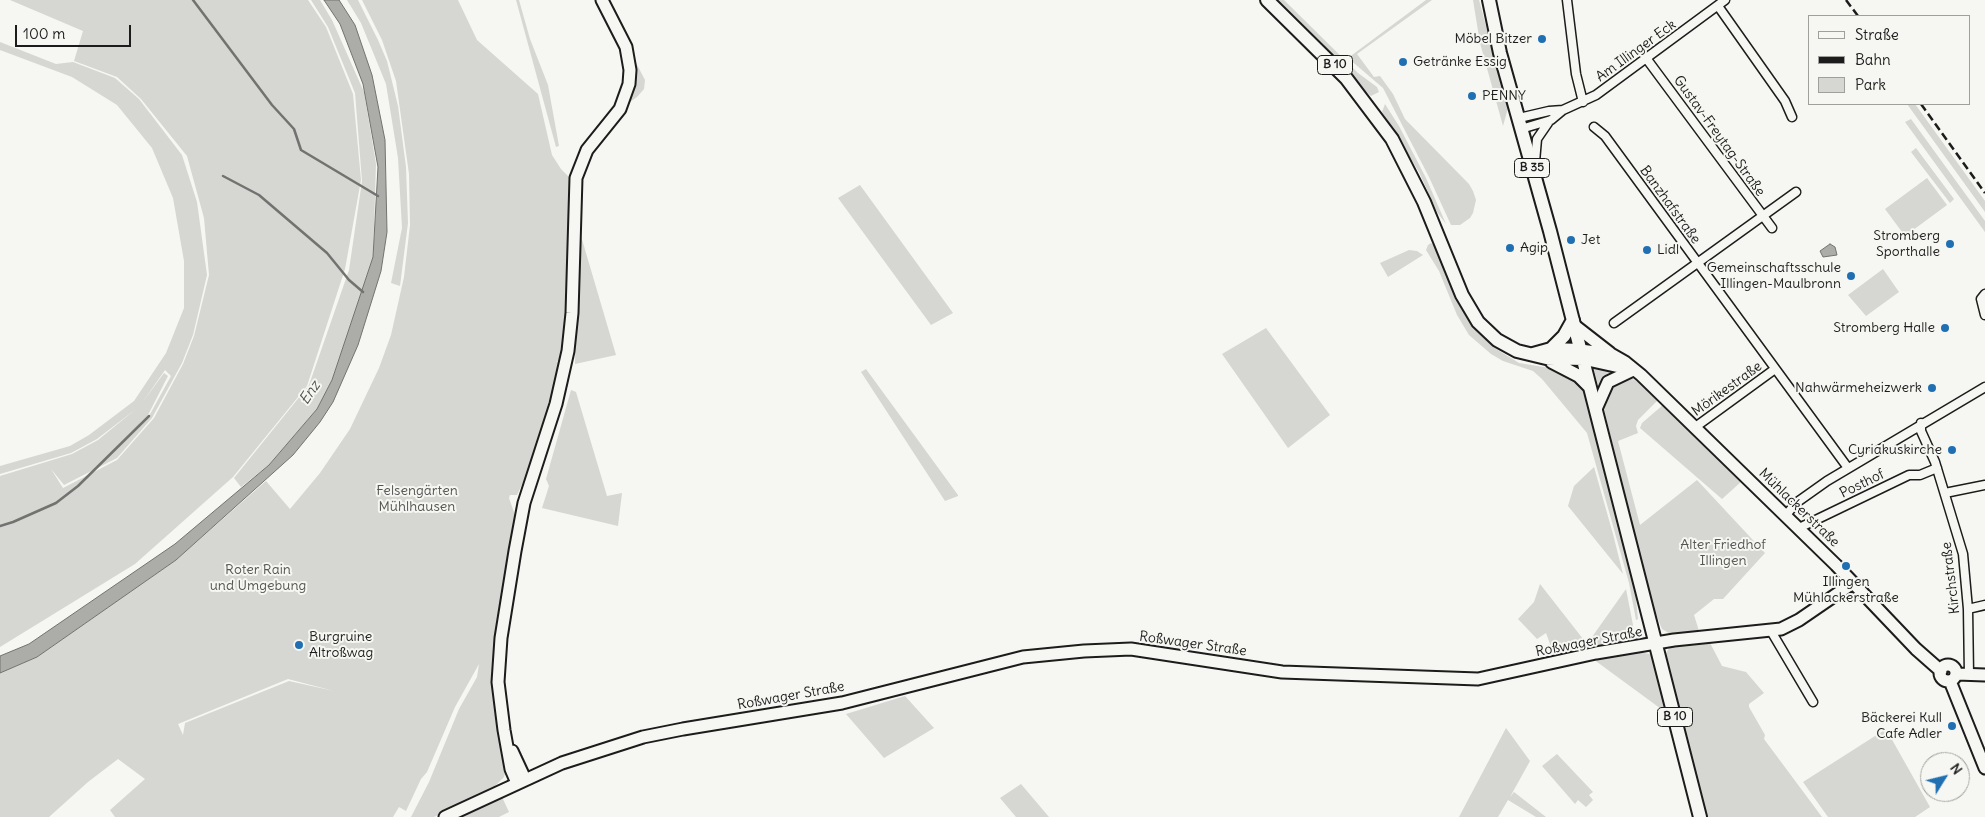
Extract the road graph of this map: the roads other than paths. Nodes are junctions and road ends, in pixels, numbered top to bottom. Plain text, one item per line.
1 (602, 0) edge
2 (1268, 0) edge
3 (1489, 0) edge
4 (1568, 0) edge
5 (1725, 0) edge
6 (1718, 6) junction
7 (1646, 58) junction
8 (1584, 102) junction
9 (1563, 110) junction
10 (1792, 117) dead end
11 (1551, 120) junction
12 (1520, 124) junction
13 (1594, 127) dead end
14 (1536, 180) junction
15 (1796, 192) dead end
16 (1762, 216) junction
17 (1772, 228) dead end
18 (1696, 262) junction
19 (1985, 294) edge
20 (1985, 316) edge
21 (1573, 323) junction
22 (1614, 323) dead end
23 (1548, 354) junction
24 (1582, 354) junction
25 (1611, 354) junction
26 (1775, 369) junction
27 (1633, 370) junction
28 (1985, 387) edge
29 (1591, 388) junction
30 (1596, 410) junction
31 (1921, 423) junction
32 (1694, 428) junction
33 (1848, 468) junction
34 (1937, 468) junction
35 (1985, 486) edge
36 (1945, 493) junction
37 (1786, 515) junction
38 (1799, 528) junction
39 (1853, 583) junction
40 (1985, 606) edge
41 (1968, 610) junction
42 (1771, 631) junction
43 (1656, 644) junction
44 (1969, 670) junction
45 (1985, 675) edge
46 (1953, 678) junction
47 (1813, 702) dead end
48 (1985, 768) edge
49 (521, 781) junction
50 (445, 817) edge
51 (1700, 817) edge

1 - 49 street
2 - 23 main road, B 10
3 - 12 main road, B 35
4 - 8 street, Am Illinger Eck
5 - 6 street, Am Illinger Eck
6 - 7 street, Am Illinger Eck
6 - 10 street
7 - 8 street, Am Illinger Eck
7 - 16 street, Gustav-Freytag-Straße
8 - 9 street, Am Illinger Eck
9 - 11 street
9 - 12 street
11 - 12 street
11 - 14 street
12 - 14 main road, B 35
13 - 18 street, Banzhafstraße
14 - 21 main road, B 35
15 - 16 street
16 - 17 street, Gustav-Freytag-Straße
16 - 18 street
18 - 22 street
18 - 26 street, Banzhafstraße
19 - 20 street
21 - 23 main road
21 - 24 main road, B 35
21 - 25 street
23 - 24 main road, B 10
23 - 29 main road
24 - 25 street, Mühlackerstraße
24 - 27 street, Mühlackerstraße
24 - 29 main road, B 10
25 - 27 street, Mühlackerstraße
26 - 32 street, Mörikestraße
26 - 33 street, Banzhafstraße
27 - 30 street
27 - 32 street, Mühlackerstraße
28 - 31 street
29 - 30 main road, B 10
30 - 43 main road, B 10
31 - 33 street
31 - 34 street, Kirchstraße
32 - 37 street, Mühlackerstraße
33 - 37 street
34 - 36 street, Kirchstraße
34 - 38 street, Posthof
35 - 36 street
36 - 41 street, Kirchstraße
37 - 38 street, Mühlackerstraße
38 - 39 street, Mühlackerstraße
39 - 42 street, Roßwager Straße
39 - 46 street, Mühlackerstraße
40 - 41 street
41 - 44 street, Kirchstraße
42 - 43 street, Roßwager Straße
42 - 47 street
43 - 49 street, Roßwager Straße
43 - 51 main road, B 10
44 - 45 street
44 - 46 street
46 - 48 street
49 - 50 street, Roßwager Straße

